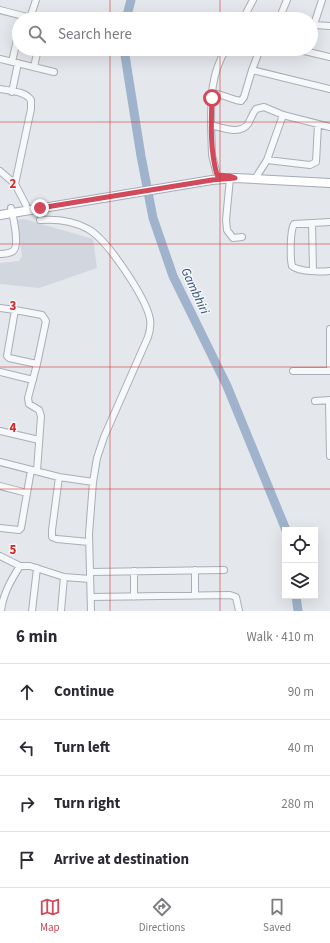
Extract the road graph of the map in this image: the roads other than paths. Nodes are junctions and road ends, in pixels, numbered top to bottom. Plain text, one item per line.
1 (36, 0) edge
2 (253, 0) edge
3 (287, 0) edge
4 (322, 0) edge
5 (0, 10) edge
6 (34, 12) edge
7 (247, 12) edge
8 (282, 12) edge
9 (318, 12) edge
10 (12, 14) edge
11 (318, 25) edge
12 (330, 26) edge
13 (318, 54) edge
14 (16, 56) edge
15 (36, 56) edge
16 (222, 56) edge
17 (257, 56) edge
18 (330, 57) edge
19 (0, 59) edge
20 (15, 63) junction
21 (34, 67) junction
22 (252, 70) junction
23 (54, 72) dead end
24 (0, 89) edge
25 (330, 89) edge
26 (12, 92) junction
27 (212, 92) junction
28 (284, 115) junction
29 (318, 124) junction
30 (211, 125) junction
31 (330, 127) edge
32 (267, 160) junction
33 (0, 171) edge
34 (217, 175) junction
35 (233, 178) junction
36 (255, 179) junction
37 (330, 183) edge
38 (15, 184) junction
39 (26, 205) junction
40 (38, 206) junction
41 (0, 210) edge
42 (11, 210) junction
43 (0, 215) edge
44 (40, 220) dead end
45 (330, 222) edge
46 (312, 223) junction
47 (242, 237) dead end
48 (0, 254) edge
49 (313, 271) junction
50 (330, 271) edge
51 (0, 308) edge
52 (15, 310) junction
53 (330, 329) edge
54 (37, 364) junction
55 (293, 371) dead end
56 (330, 371) edge
57 (0, 372) edge
58 (33, 380) junction
59 (315, 401) dead end
60 (329, 401) edge
61 (0, 431) edge
62 (39, 440) junction
63 (330, 456) edge
64 (0, 462) edge
65 (34, 470) junction
66 (58, 477) junction
67 (93, 482) junction
68 (0, 486) edge
69 (27, 493) junction
70 (0, 528) edge
71 (89, 542) junction
72 (0, 556) edge
73 (20, 566) junction
74 (37, 568) junction
75 (195, 570) junction
76 (224, 570) dead end
77 (134, 571) junction
78 (90, 572) junction
79 (64, 577) junction
80 (90, 579) junction
81 (195, 595) junction
82 (134, 597) junction
83 (91, 598) junction
84 (1, 611) edge
85 (32, 611) edge
86 (61, 611) edge
87 (91, 611) edge
88 (239, 611) edge

1 - 6 street
2 - 7 street
3 - 8 street
4 - 9 street
5 - 10 street
11 - 12 street
13 - 18 street
14 - 20 street
15 - 21 street
16 - 27 street
17 - 22 street
19 - 20 street
20 - 21 street
20 - 26 street
21 - 23 street
22 - 25 street
22 - 27 street
24 - 26 street
26 - 38 street
27 - 30 street
28 - 29 street
28 - 30 street
28 - 32 street
29 - 31 street
29 - 32 street
30 - 34 street
32 - 36 street
33 - 38 street
34 - 35 main road
34 - 40 main road
35 - 36 main road
35 - 40 main road
35 - 47 street
36 - 37 main road
38 - 39 street
39 - 40 main road
39 - 42 main road
40 - 42 main road
41 - 42 main road
42 - 43 main road
42 - 48 street
44 - 67 street
45 - 46 street
46 - 49 street
46 - 49 street
49 - 50 street
51 - 52 street
52 - 54 street
52 - 54 street
53 - 56 street
54 - 58 street
55 - 56 street
57 - 58 street
58 - 62 street
59 - 60 street
60 - 63 street
61 - 62 street
62 - 65 street
64 - 65 street
65 - 66 street
65 - 69 street
66 - 67 street
66 - 71 street
67 - 71 street
68 - 69 street
69 - 70 street
71 - 78 street
72 - 73 street
73 - 74 street
73 - 84 street
74 - 79 street
74 - 85 street
75 - 76 street
75 - 77 street
75 - 81 street
77 - 78 street
77 - 82 street
78 - 80 street
79 - 80 street
79 - 86 street
80 - 83 street
81 - 82 street
81 - 88 street
82 - 83 street
83 - 87 street

